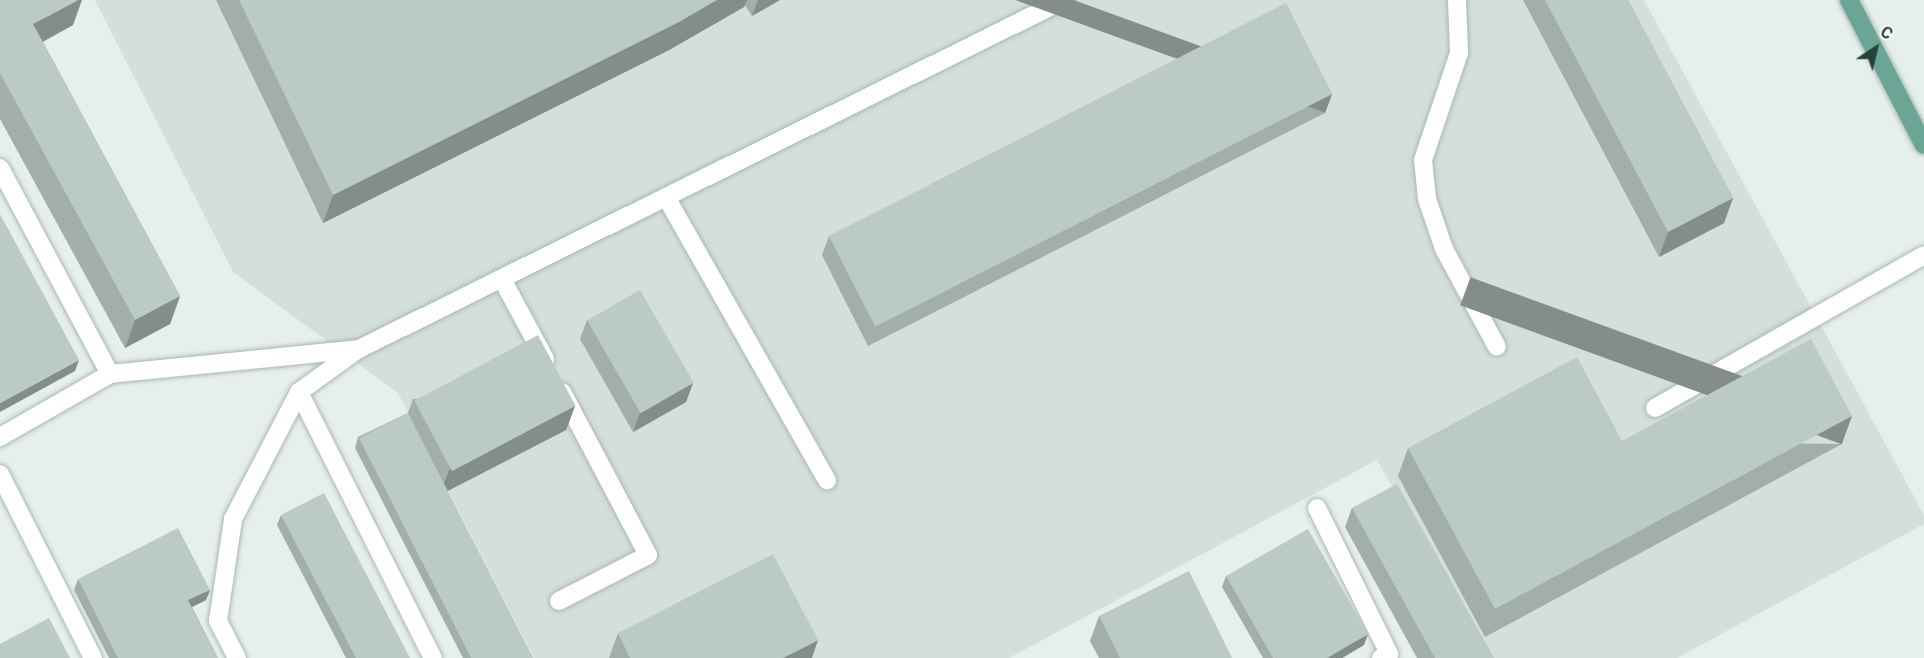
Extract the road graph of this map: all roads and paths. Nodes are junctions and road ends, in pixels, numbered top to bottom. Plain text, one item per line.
1 (1064, 0) edge
2 (1457, 0) edge
3 (1850, 0) edge
4 (1924, 145) edge
5 (0, 168) edge
6 (666, 197) junction
7 (1924, 255) edge
8 (502, 279) junction
9 (1497, 347) dead end
10 (359, 349) junction
11 (110, 374) junction
12 (299, 392) junction
13 (1655, 408) dead end
14 (0, 437) edge
15 (0, 474) edge
16 (827, 480) dead end
17 (1317, 508) dead end
18 (559, 601) dead end
19 (93, 658) edge
20 (237, 658) edge
21 (433, 658) edge
22 (1381, 658) edge

1 - 6 lane
2 - 9 lane
3 - 4 main road
5 - 11 lane
6 - 8 lane
6 - 16 lane
7 - 13 lane
8 - 10 lane
8 - 18 lane
10 - 11 lane
10 - 12 lane
11 - 14 lane
12 - 20 lane
12 - 21 lane
15 - 19 lane
17 - 22 lane

